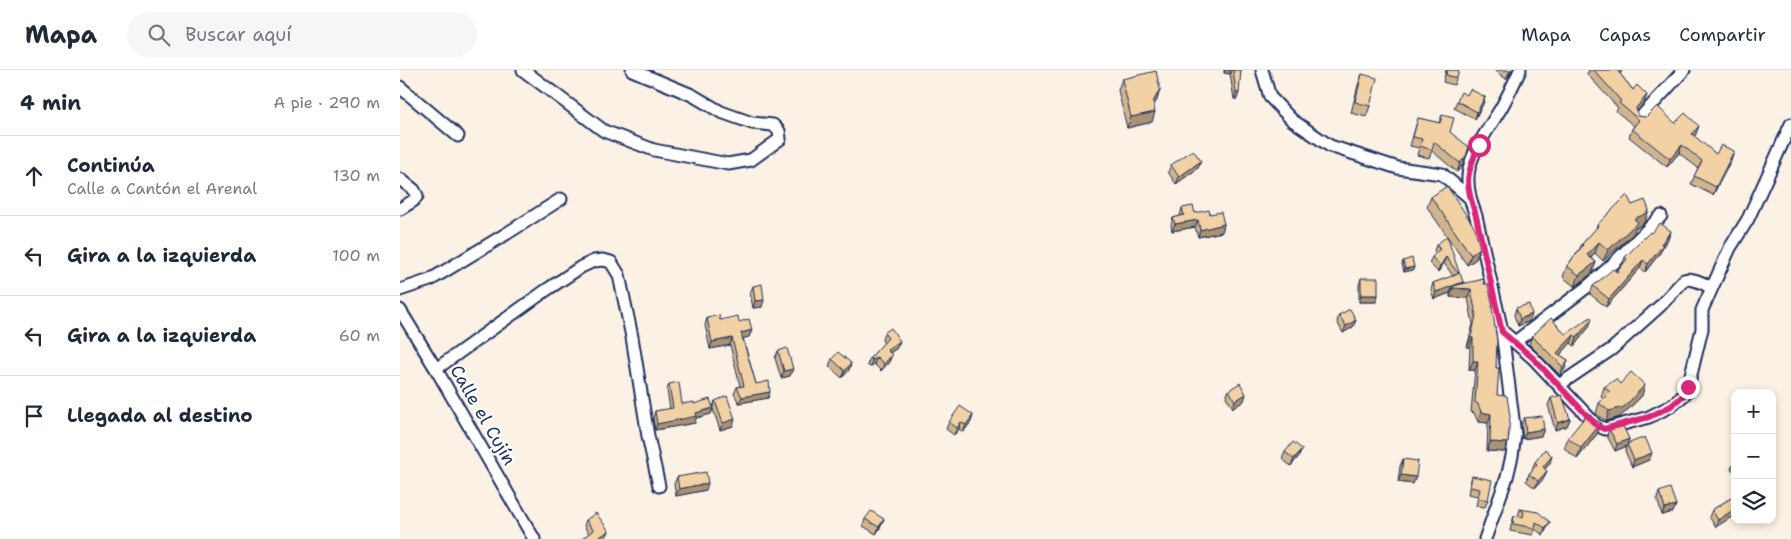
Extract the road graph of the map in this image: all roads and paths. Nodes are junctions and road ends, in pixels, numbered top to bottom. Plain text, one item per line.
1 (522, 70) edge
2 (632, 70) edge
3 (1262, 70) edge
4 (1520, 70) edge
5 (1684, 70) edge
6 (400, 87) edge
7 (1640, 118) edge
8 (1791, 124) edge
9 (458, 136) dead end
10 (400, 178) edge
11 (1470, 198) junction
12 (561, 199) dead end
13 (400, 209) edge
14 (1661, 216) dead end
15 (1712, 288) junction
16 (400, 290) edge
17 (400, 310) edge
18 (1502, 332) junction
19 (1515, 342) junction
20 (436, 369) junction
21 (1559, 385) junction
22 (659, 486) dead end
23 (534, 539) edge
24 (1485, 539) edge

1 - 2 street
3 - 11 street
4 - 11 street
5 - 7 street
6 - 9 street
8 - 15 street
10 - 13 street
11 - 18 street
12 - 16 street
14 - 19 street
15 - 21 street
15 - 21 street
17 - 20 street, Calle el Cujín
18 - 19 street
18 - 24 street
19 - 21 street
20 - 22 street
20 - 23 street, Calle el Cujín

